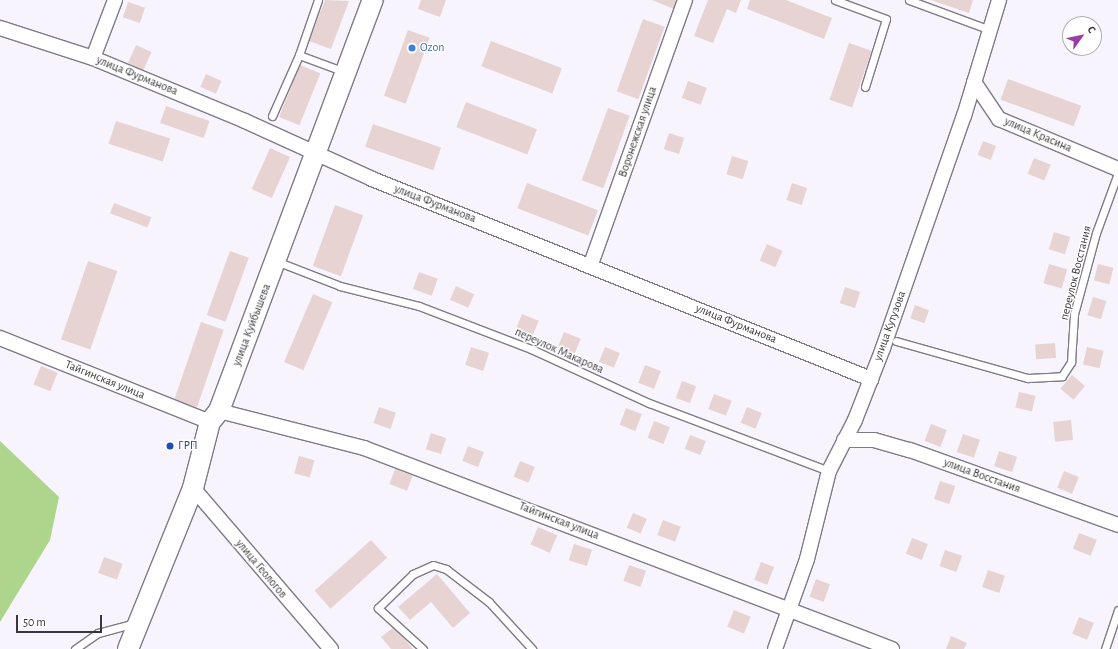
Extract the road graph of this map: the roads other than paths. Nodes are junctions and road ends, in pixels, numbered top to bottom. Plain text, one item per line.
1 (115, 0) edge
2 (318, 0) edge
3 (373, 0) edge
4 (685, 0) edge
5 (835, 0) edge
6 (909, 0) edge
7 (1000, 0) edge
8 (0, 28) edge
9 (990, 30) junction
10 (299, 55) junction
11 (93, 58) junction
12 (346, 73) junction
13 (974, 82) junction
14 (865, 87) dead end
15 (272, 116) dead end
16 (316, 155) junction
17 (1118, 169) edge
18 (1118, 173) edge
19 (276, 261) junction
20 (591, 264) junction
21 (0, 338) edge
22 (896, 341) dead end
23 (871, 379) junction
24 (215, 417) junction
25 (855, 420) junction
26 (844, 440) junction
27 (874, 440) junction
28 (829, 471) junction
29 (193, 488) junction
30 (1118, 525) edge
31 (791, 608) junction
32 (1118, 610) edge
33 (138, 622) junction
34 (75, 649) edge
35 (128, 649) edge
36 (331, 649) edge
37 (423, 649) edge
38 (532, 649) edge
39 (775, 649) edge
40 (892, 649) edge
41 (1105, 649) edge

1 - 11 street
2 - 10 lane
3 - 12 street, улица Куйбышева
4 - 20 street, Воронежская улица
5 - 14 lane
6 - 9 lane
7 - 9 street, улица Кутузова
8 - 11 street, улица Фурманова
9 - 13 street, улица Кутузова
10 - 12 lane
10 - 15 lane
11 - 16 street, улица Фурманова
12 - 16 street, улица Куйбышева
13 - 17 street, улица Красина
13 - 23 street, улица Кутузова
16 - 19 street, улица Куйбышева
16 - 20 street, улица Фурманова
18 - 22 lane, переулок Восстания
19 - 24 street, улица Куйбышева
19 - 28 lane, переулок Макарова
20 - 23 street, улица Фурманова
21 - 24 street, Тайгинская улица
23 - 25 street, улица Кутузова
24 - 29 street, улица Куйбышева
24 - 31 street, Тайгинская улица
25 - 26 street, улица Кутузова
25 - 27 street
26 - 27 street, улица Восстания
26 - 28 street, улица Кутузова
27 - 30 street, улица Восстания
28 - 31 street, улица Кутузова
29 - 33 street, улица Куйбышева
29 - 36 street, улица Геологов
31 - 39 street, улица Кутузова
31 - 40 street, Тайгинская улица
32 - 41 lane
33 - 34 lane
33 - 35 street, улица Куйбышева
37 - 38 lane

